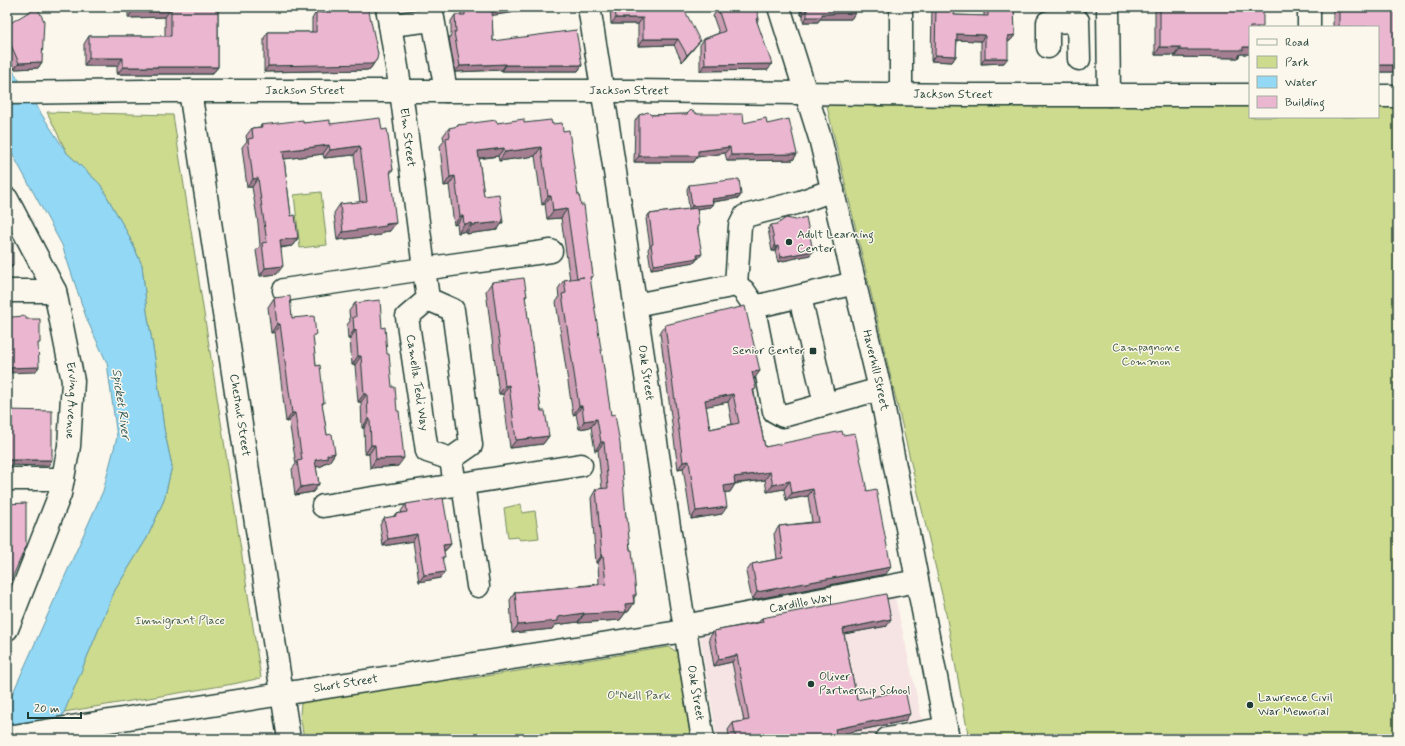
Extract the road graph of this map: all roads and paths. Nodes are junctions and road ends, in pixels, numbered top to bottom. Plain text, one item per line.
1 (589, 7) edge
2 (779, 7) edge
3 (901, 7) edge
4 (1309, 7) edge
5 (432, 13) edge
6 (1078, 14) edge
7 (1108, 14) edge
8 (1048, 15) edge
9 (389, 16) edge
10 (1309, 26) edge
11 (1048, 47) dead end
12 (1079, 59) dead end
13 (190, 91) junction
14 (401, 91) junction
15 (446, 91) junction
16 (603, 91) junction
17 (7, 93) edge
18 (806, 93) junction
19 (901, 94) junction
20 (1109, 95) junction
21 (1249, 95) edge
22 (1379, 96) edge
23 (1398, 96) edge
24 (833, 190) junction
25 (7, 199) edge
26 (551, 251) dead end
27 (424, 269) junction
28 (855, 283) junction
29 (736, 285) junction
30 (284, 290) dead end
31 (7, 291) edge
32 (55, 291) junction
33 (800, 297) junction
34 (428, 299) junction
35 (636, 305) junction
36 (754, 307) junction
37 (880, 389) junction
38 (825, 404) junction
39 (451, 460) junction
40 (581, 465) dead end
41 (7, 479) edge
42 (63, 479) junction
43 (459, 485) junction
44 (323, 506) dead end
45 (917, 580) junction
46 (478, 586) dead end
47 (7, 629) edge
48 (684, 629) junction
49 (282, 694) junction
50 (89, 731) edge
51 (947, 733) edge
52 (7, 737) edge
53 (289, 739) edge
54 (703, 739) edge
55 (887, 739) edge

1 - 16 street, Oak Street
2 - 18 street, Haverhill Street
3 - 19 street
4 - 10 street
5 - 9 street
5 - 15 street
6 - 7 street
6 - 8 street
6 - 12 street
7 - 20 street
8 - 11 street
9 - 14 street, Elm Street
13 - 14 street, Jackson Street
13 - 17 street, Jackson Street
13 - 49 street, Chestnut Street
14 - 15 street, Jackson Street
14 - 27 street, Elm Street
15 - 16 street, Jackson Street
16 - 18 street, Jackson Street
16 - 35 street, Oak Street
18 - 19 street, Jackson Street
18 - 24 street, Haverhill Street
19 - 20 street, Jackson Street
20 - 21 street, Jackson Street
22 - 23 street
24 - 28 street, Haverhill Street
24 - 29 street
25 - 32 street, Erving Avenue
26 - 27 street
27 - 30 street
27 - 34 street
28 - 33 street
28 - 37 street, Haverhill Street
29 - 35 street
29 - 36 street
31 - 32 street
32 - 42 street, Erving Avenue
33 - 36 street
33 - 38 street
34 - 39 street
34 - 39 street, Camella Teoli Way
35 - 48 street, Oak Street
36 - 38 street
37 - 38 street
37 - 45 street, Haverhill Street
39 - 43 street
40 - 43 street
41 - 42 street
42 - 47 street, Erving Avenue
43 - 44 street
43 - 46 street
45 - 48 street, Cardillo Way
45 - 51 street, Haverhill Street
48 - 49 street, Short Street
48 - 54 street, Oak Street
49 - 50 street, Short Street
49 - 53 street, Chestnut Street
50 - 52 street, Short Street
51 - 55 street

